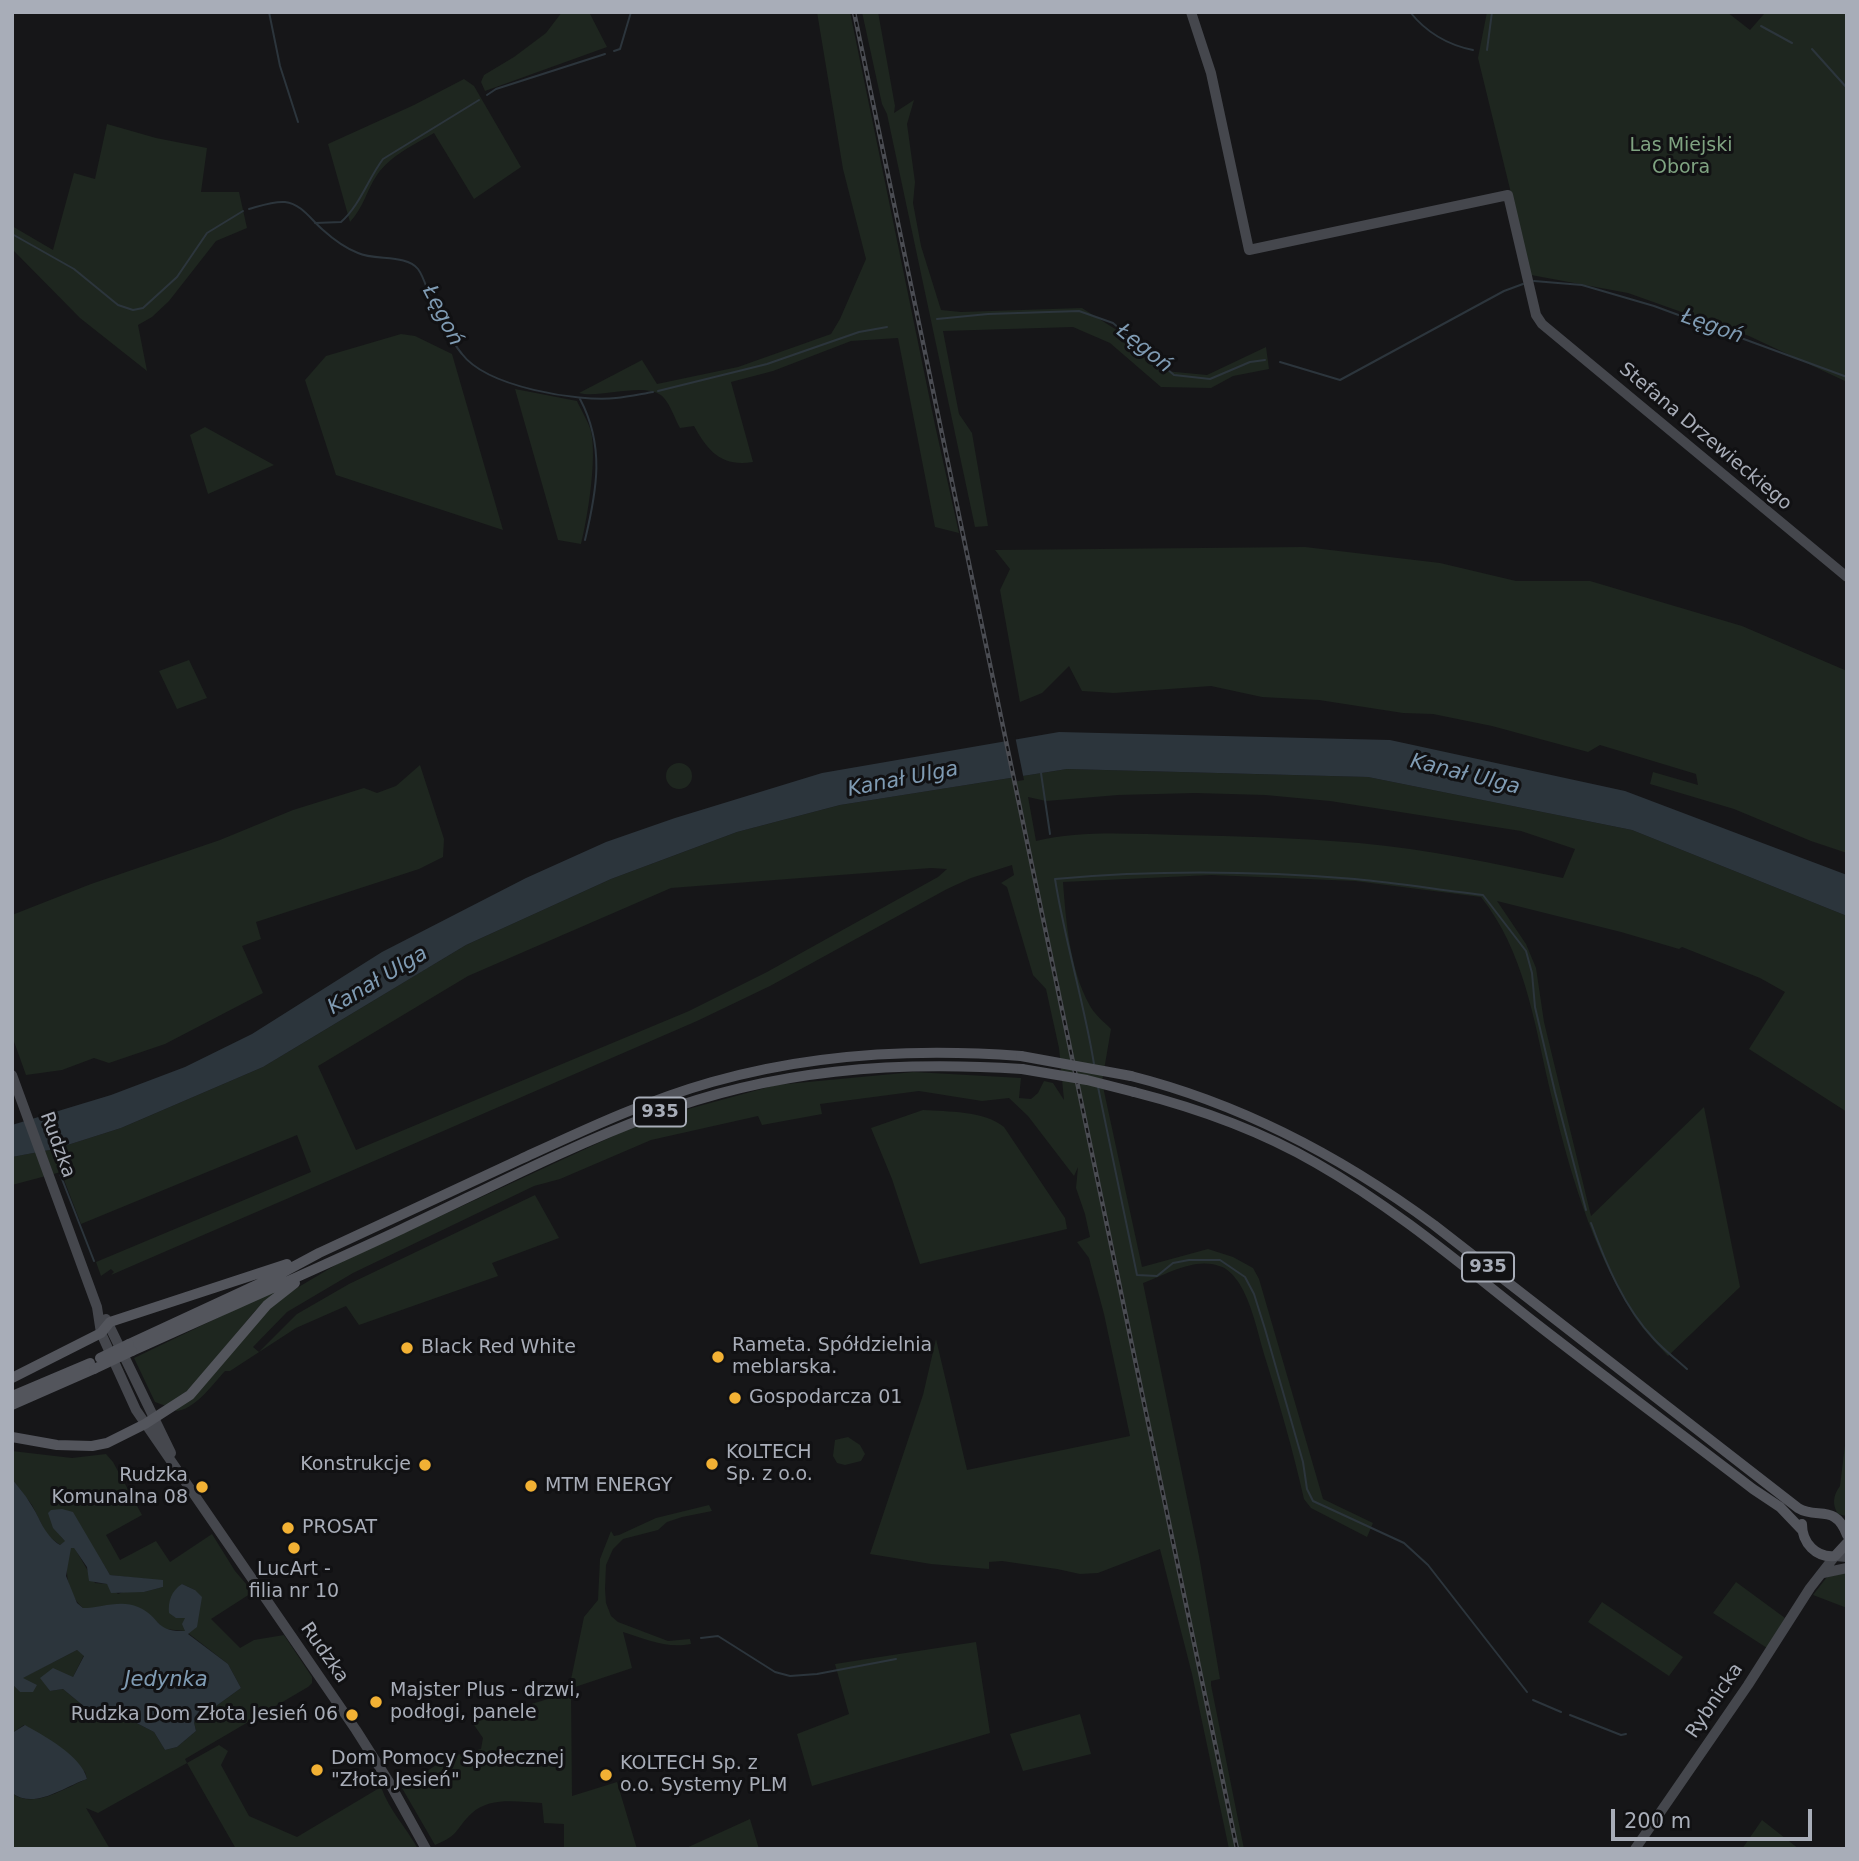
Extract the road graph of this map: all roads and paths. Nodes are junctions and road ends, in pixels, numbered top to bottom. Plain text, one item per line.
1 (1191, 12) edge
2 (1847, 578) edge
3 (12, 1075) edge
4 (320, 1253) junction
5 (325, 1265) junction
6 (105, 1328) junction
7 (131, 1348) junction
8 (93, 1366) junction
9 (12, 1378) edge
10 (12, 1396) edge
11 (12, 1405) edge
12 (149, 1422) junction
13 (12, 1437) edge
14 (1814, 1512) junction
15 (1843, 1521) edge
16 (1802, 1530) junction
17 (1847, 1535) edge
18 (1847, 1544) edge
19 (1820, 1555) junction
20 (1841, 1556) edge
21 (1847, 1568) edge
22 (1823, 1573) junction
23 (426, 1849) edge
24 (1635, 1849) edge

1 - 2 street, Stefana Drzewieckiego
3 - 6 street, Rudzka
4 - 6 main road
4 - 7 main road, 935
4 - 14 main road, 935, bridge
5 - 7 main road, 935
5 - 12 main road
5 - 16 main road, 935, bridge
6 - 9 main road
6 - 12 street, Rudzka
7 - 8 main road, 935, bridge
8 - 10 main road, 935
8 - 11 main road, 935
12 - 13 main road
12 - 23 street, Rudzka
14 - 15 main road, 935
14 - 16 main road
15 - 17 main road, 935
16 - 19 main road, 935
18 - 20 main road
19 - 20 main road
19 - 22 street
20 - 22 street, Rybnicka
21 - 22 street
22 - 24 street, Rybnicka

